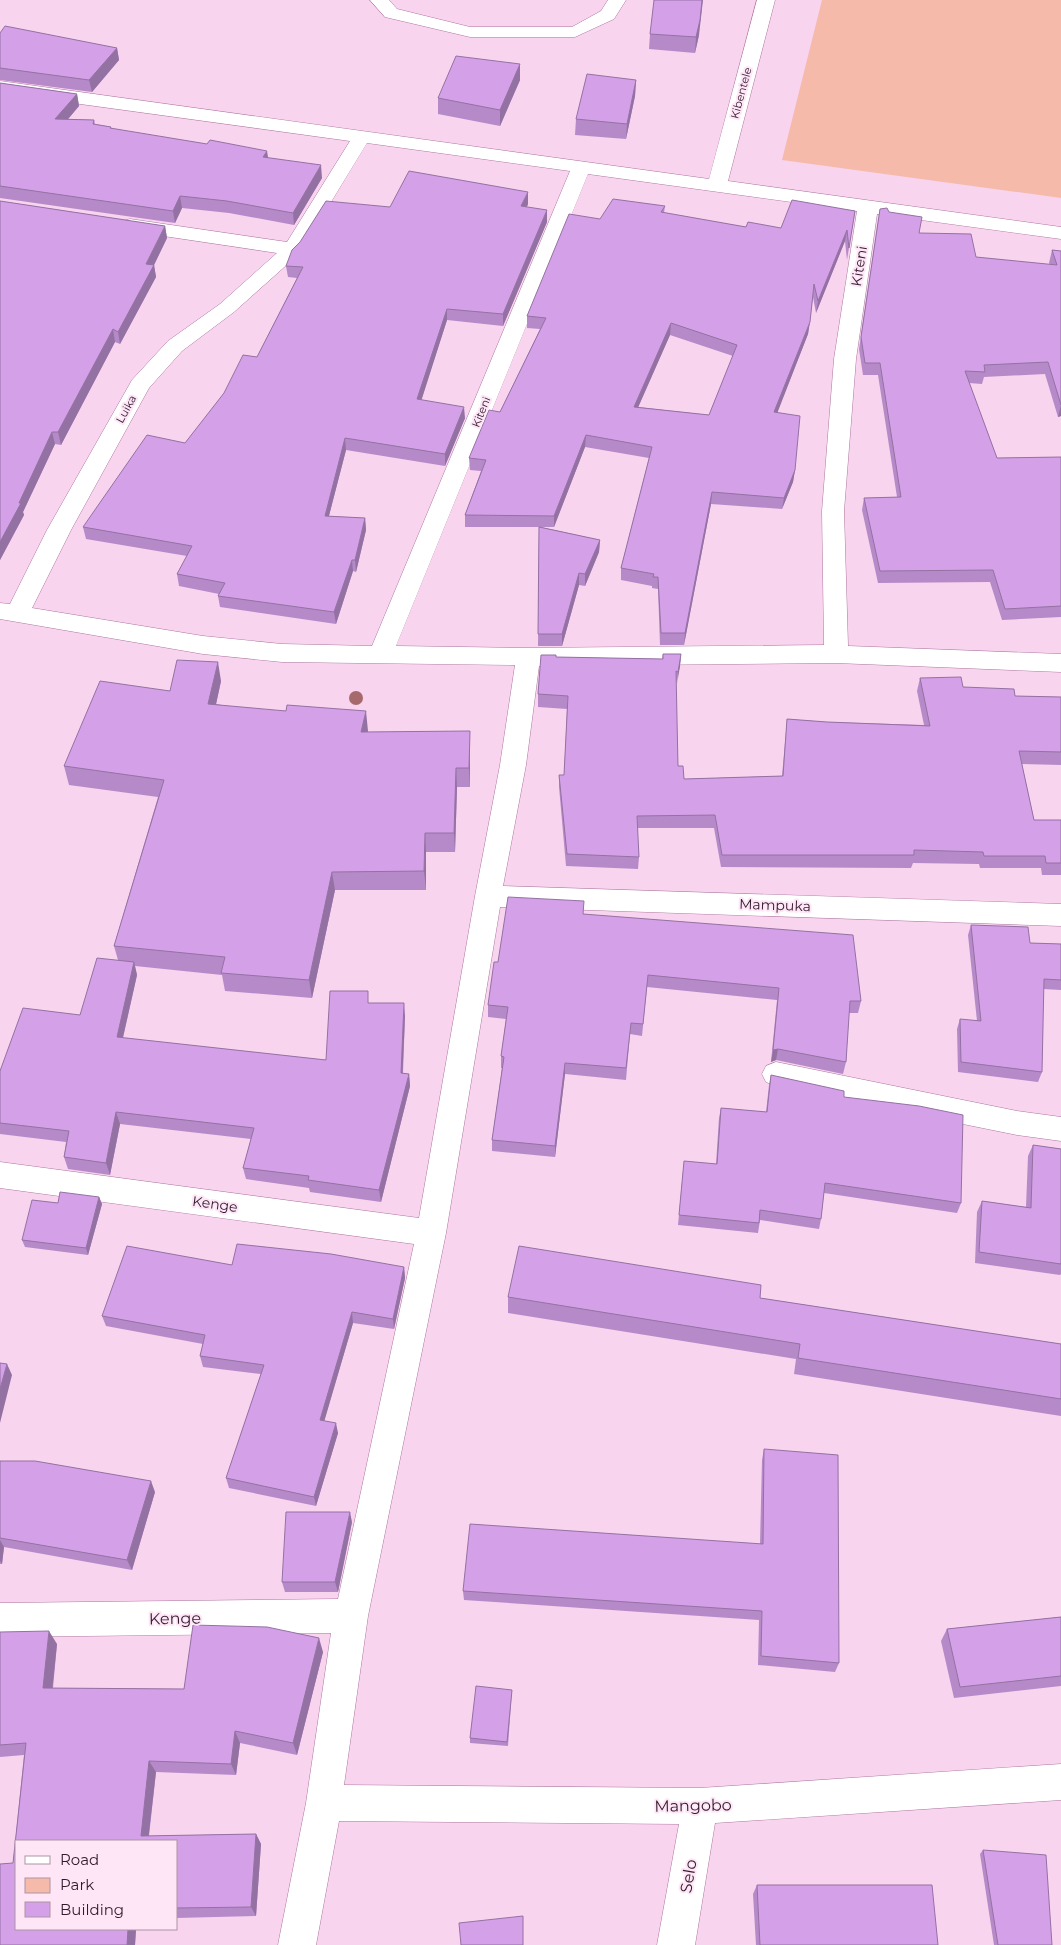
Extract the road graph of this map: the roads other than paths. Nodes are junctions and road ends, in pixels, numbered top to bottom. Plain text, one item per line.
1 (379, 0) edge
2 (617, 0) edge
3 (766, 0) edge
4 (0, 87) edge
5 (362, 138) junction
6 (581, 168) junction
7 (717, 186) junction
8 (868, 206) junction
9 (108, 221) edge
10 (1061, 233) edge
11 (293, 249) junction
12 (9, 613) edge
13 (836, 654) junction
14 (380, 655) junction
15 (528, 657) junction
16 (1061, 663) edge
17 (488, 896) junction
18 (1061, 915) edge
19 (776, 1074) edge
20 (1061, 1129) edge
21 (0, 1175) edge
22 (431, 1233) junction
23 (350, 1616) junction
24 (0, 1620) edge
25 (1061, 1782) edge
26 (324, 1803) junction
27 (700, 1806) junction
28 (297, 1945) edge
29 (676, 1945) edge

1 - 2 street
3 - 7 street, Kibentele
4 - 5 street
5 - 6 street
5 - 11 street, Luika
6 - 7 street
6 - 14 street, Kiteni
7 - 8 street
8 - 10 street
8 - 13 street, Kiteni
9 - 11 street
11 - 12 street, Luika
12 - 14 street
13 - 15 street
13 - 16 street
14 - 15 street
15 - 17 street
17 - 18 street, Mampuka
17 - 22 street
19 - 20 street
21 - 22 street, Kenge
22 - 23 street
23 - 24 street, Kenge
23 - 26 street
25 - 27 street, Mangobo
26 - 27 street, Mangobo
26 - 28 street
27 - 29 street, Selo

